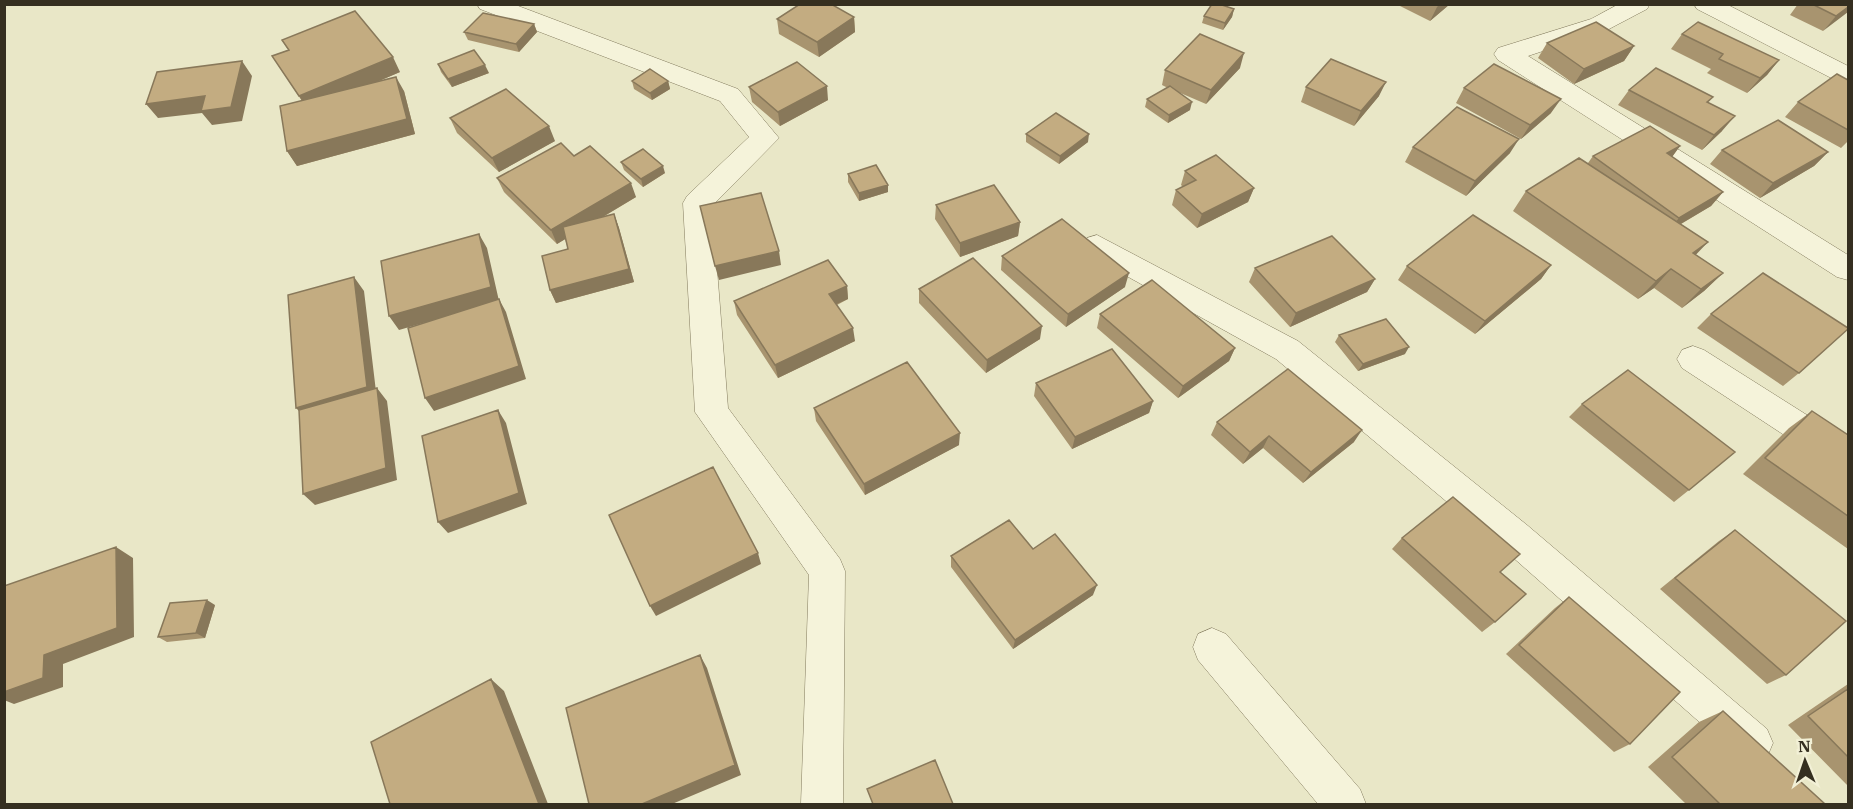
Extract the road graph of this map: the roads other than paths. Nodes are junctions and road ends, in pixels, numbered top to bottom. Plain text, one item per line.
1 (489, 4) edge
2 (1638, 4) edge
3 (1706, 4) edge
4 (1848, 76) edge
5 (1097, 246) edge
6 (1848, 269) edge
7 (1693, 359) dead end
8 (1848, 459) edge
9 (1212, 647) dead end
10 (1779, 766) edge
11 (822, 804) edge
12 (1345, 804) edge

1 - 11 street
2 - 6 street
3 - 4 street
5 - 10 street
7 - 8 street
9 - 12 street

